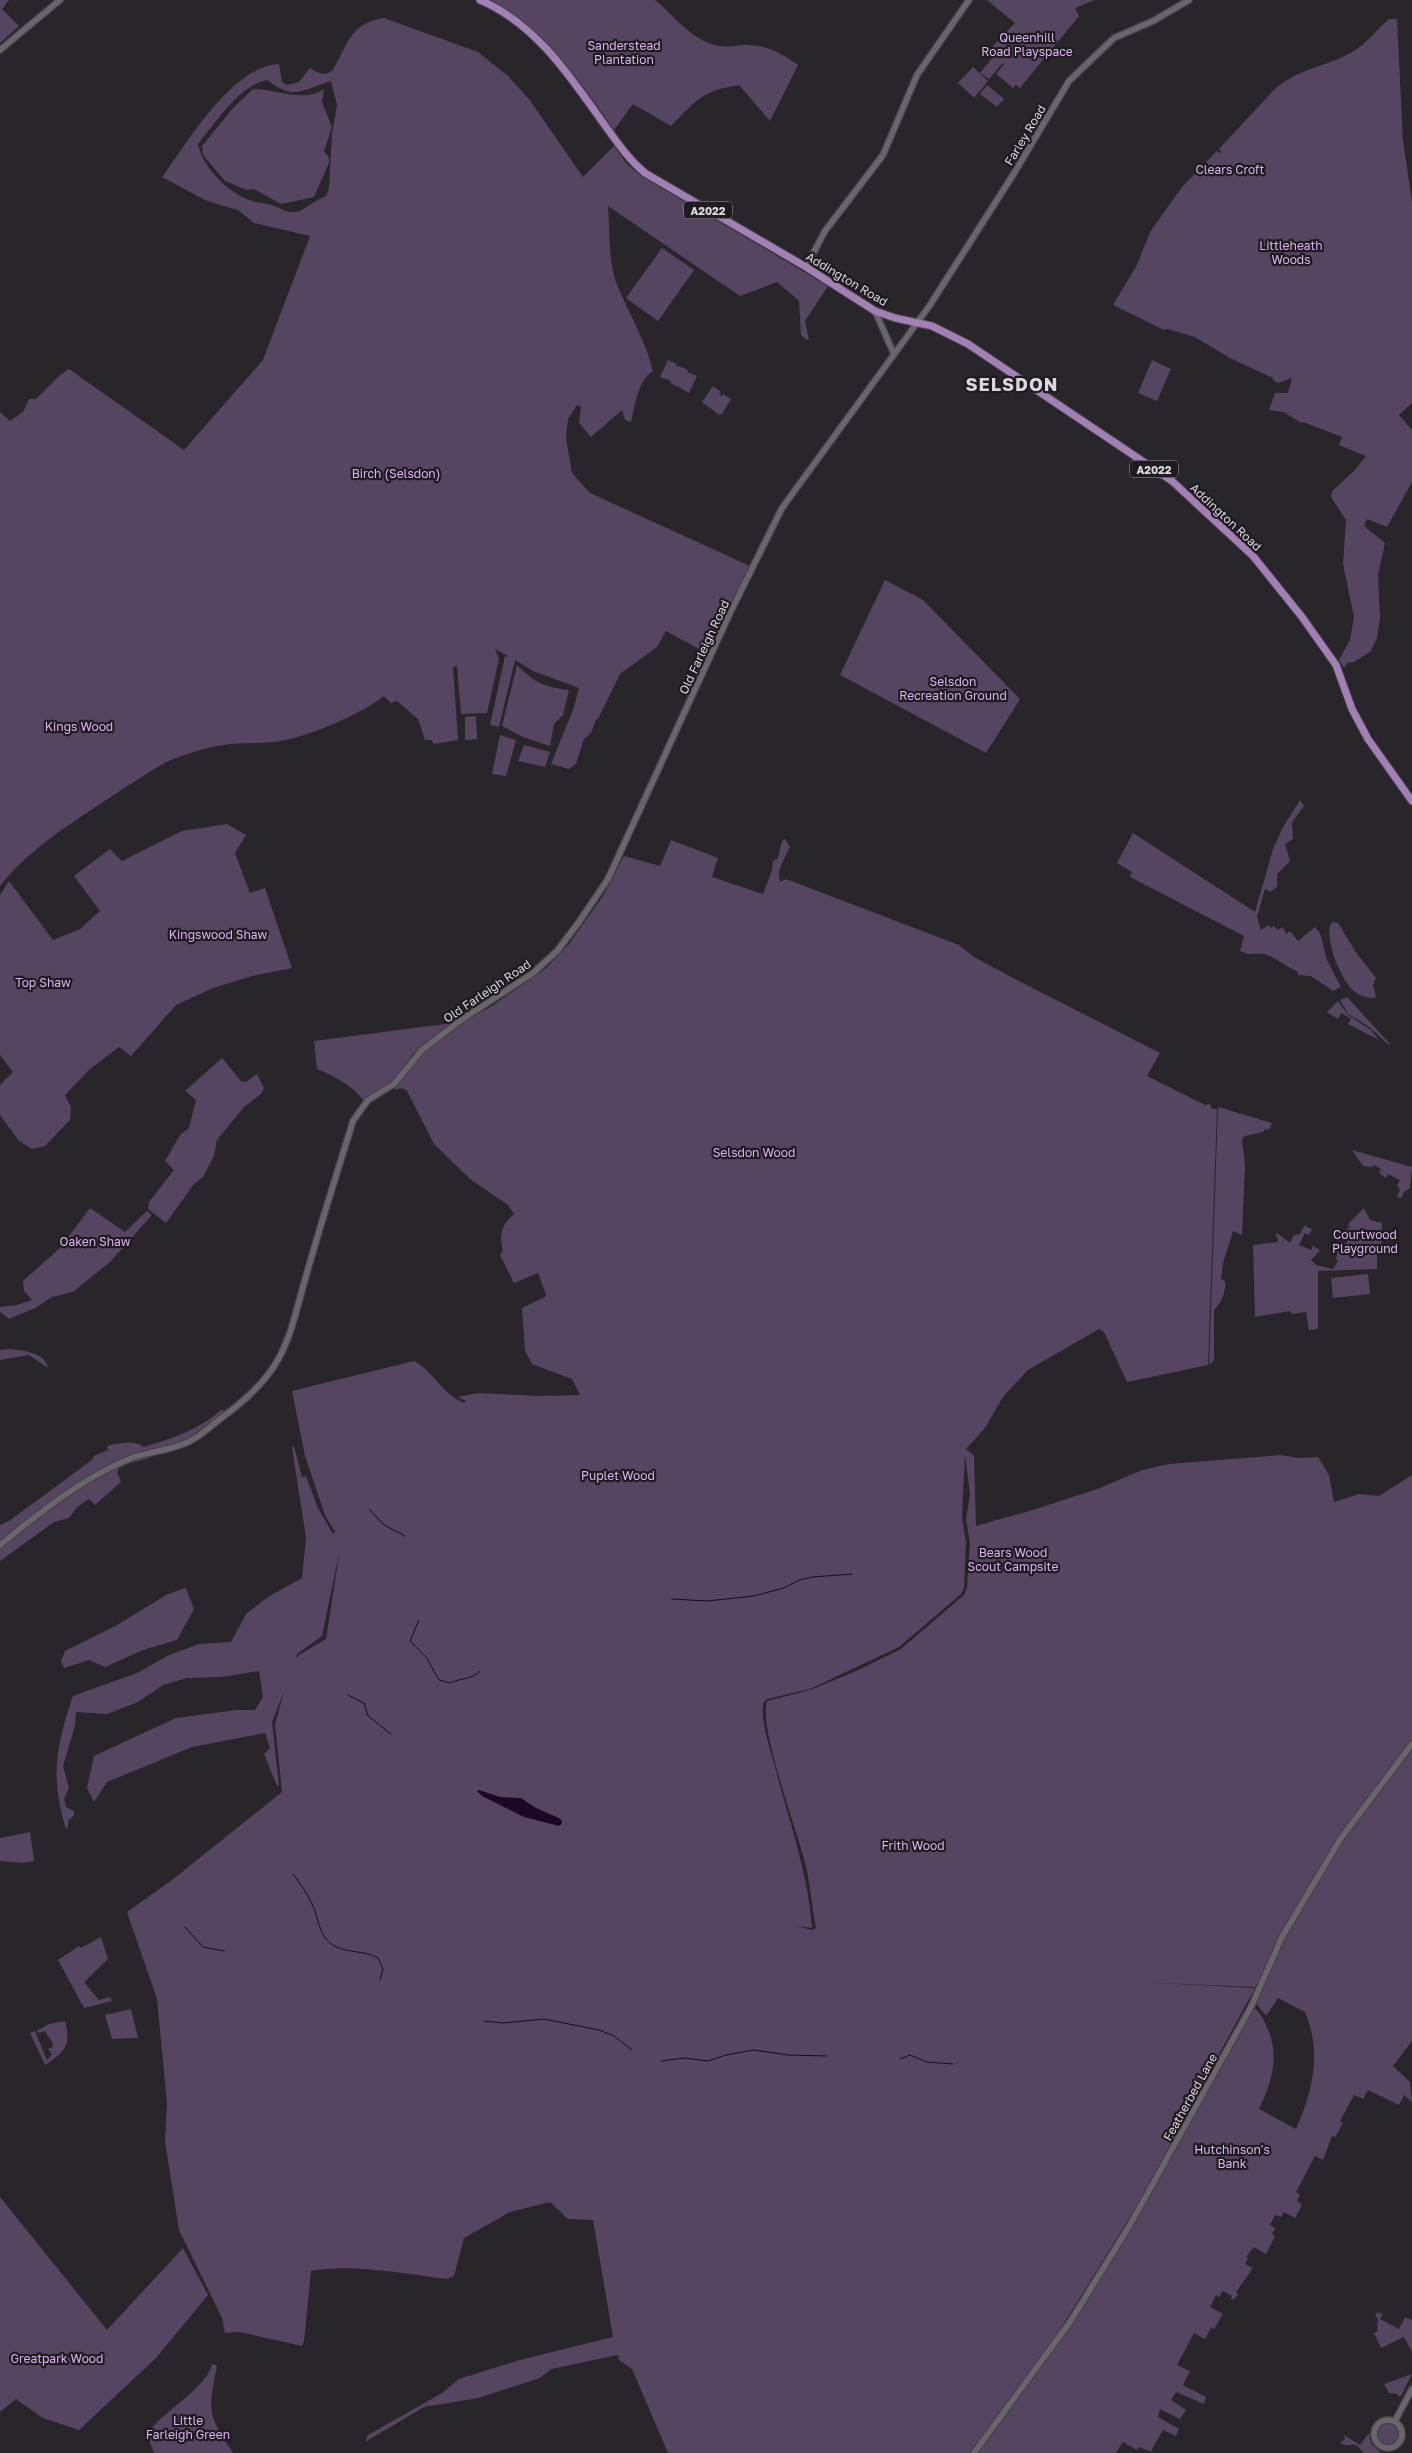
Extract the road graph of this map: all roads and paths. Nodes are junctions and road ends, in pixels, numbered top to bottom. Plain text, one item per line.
1 (60, 0) edge
2 (480, 0) edge
3 (969, 0) edge
4 (1189, 0) edge
5 (0, 50) edge
6 (806, 267) junction
7 (875, 311) junction
8 (918, 322) junction
9 (894, 354) junction
10 (1412, 801) edge
11 (0, 1545) edge
12 (1412, 1744) edge
13 (1412, 2389) edge
14 (1395, 2422) junction
15 (1392, 2450) edge
16 (974, 2453) edge

1 - 5 street
2 - 6 main road, Addington Road / A2022
3 - 6 street
4 - 8 street, Farley Road
6 - 7 main road, Addington Road / A2022
7 - 8 main road, Addington Road / A2022
7 - 9 street
8 - 9 street, Old Farleigh Road
8 - 10 main road, Addington Road / A2022
9 - 11 street, Old Farleigh Road
12 - 16 street, Featherbed Lane
13 - 14 street
14 - 15 street
14 - 15 street

